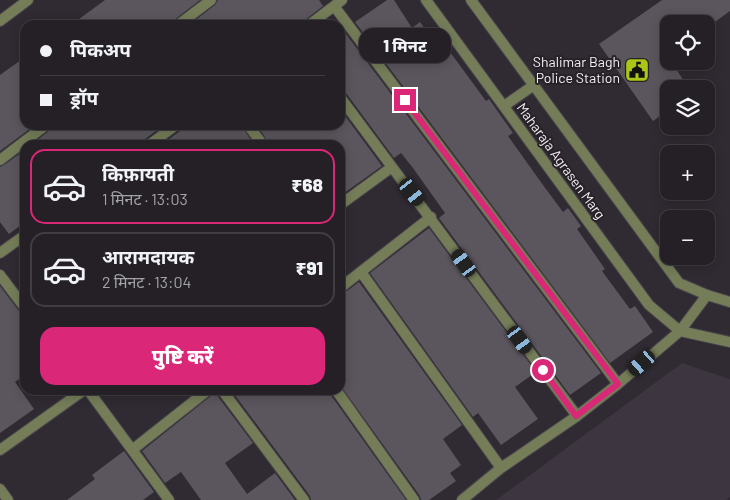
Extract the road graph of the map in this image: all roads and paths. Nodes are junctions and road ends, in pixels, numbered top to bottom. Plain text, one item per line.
1 (211, 0) edge
2 (426, 0) edge
3 (471, 0) edge
4 (21, 2) edge
5 (338, 3) edge
6 (185, 20) edge
7 (316, 20) edge
8 (0, 21) edge
9 (534, 85) junction
10 (345, 104) edge
11 (504, 106) junction
12 (39, 130) edge
13 (170, 130) edge
14 (26, 140) edge
15 (156, 140) edge
16 (20, 145) edge
17 (0, 160) edge
18 (392, 167) junction
19 (345, 201) edge
20 (431, 218) junction
21 (20, 239) edge
22 (0, 253) edge
23 (361, 272) junction
24 (0, 275) edge
25 (345, 284) edge
26 (707, 295) junction
27 (20, 301) edge
28 (730, 302) edge
29 (680, 331) junction
30 (730, 342) edge
31 (618, 384) junction
32 (77, 395) edge
33 (92, 395) edge
34 (202, 395) edge
35 (226, 395) edge
36 (340, 395) edge
37 (576, 416) junction
38 (0, 450) edge
39 (132, 450) junction
40 (501, 468) junction
41 (0, 489) edge
42 (8, 500) edge
43 (169, 500) edge
44 (304, 500) edge
45 (414, 500) edge
46 (462, 500) edge

1 - 6 street
2 - 11 street, Maharaja Agrasen Marg
3 - 9 street, Maharaja Agrasen Marg
4 - 8 street
5 - 7 street
5 - 31 street
9 - 11 street
9 - 26 street, Maharaja Agrasen Marg
10 - 18 street
11 - 29 street, Maharaja Agrasen Marg
12 - 14 street
13 - 15 street
16 - 17 street
18 - 19 street
18 - 20 street
20 - 23 street
20 - 37 street
21 - 22 street
23 - 25 street
23 - 40 street
24 - 27 street
26 - 28 street, Maharaja Agrasen Marg
26 - 29 street
29 - 30 street
29 - 31 street
31 - 37 street
32 - 38 street
33 - 39 street
34 - 39 street
35 - 44 street
36 - 45 street
37 - 40 street
39 - 43 street
40 - 46 street
41 - 42 street

